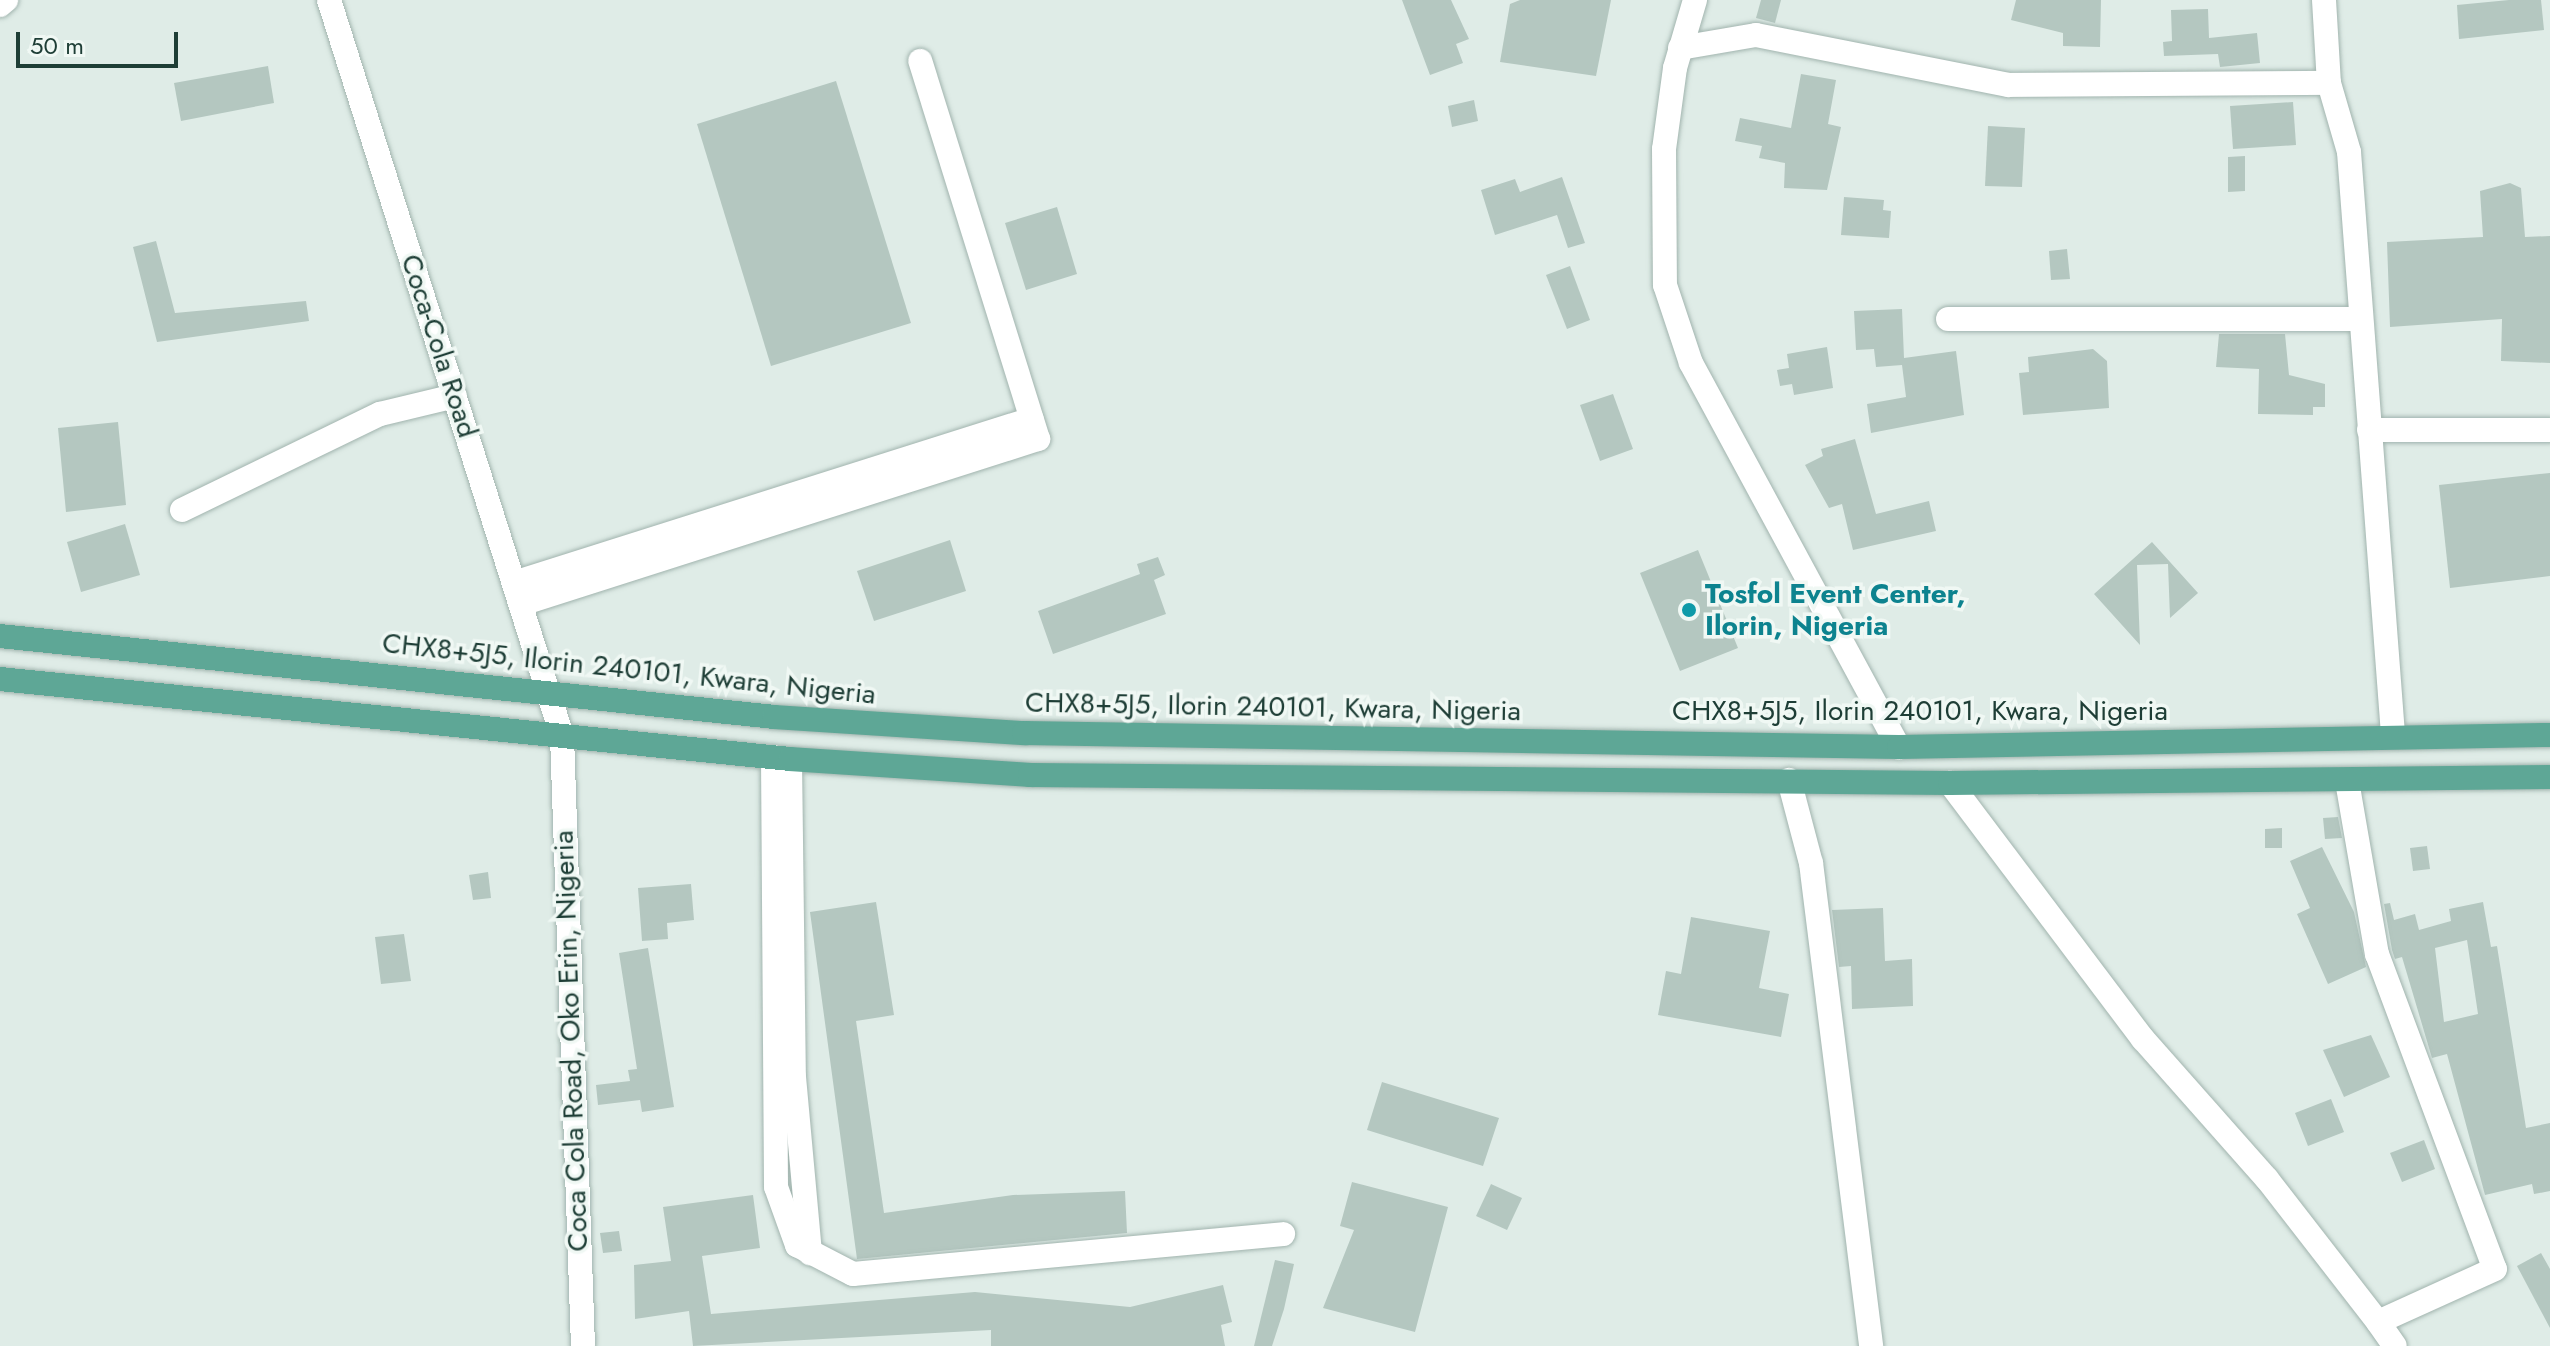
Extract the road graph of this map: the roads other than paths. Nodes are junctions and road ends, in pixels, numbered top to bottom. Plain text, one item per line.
1 (6, 0) edge
2 (329, 0) edge
3 (1695, 0) edge
4 (2324, 0) edge
5 (0, 5) edge
6 (1680, 48) junction
7 (920, 61) dead end
8 (2329, 83) junction
9 (1948, 319) dead end
10 (2360, 319) junction
11 (455, 396) junction
12 (2369, 430) junction
13 (2550, 430) edge
14 (182, 510) dead end
15 (518, 594) junction
16 (0, 636) edge
17 (0, 679) edge
18 (549, 692) junction
19 (2393, 735) junction
20 (2550, 735) edge
21 (562, 736) junction
22 (1899, 747) junction
23 (782, 758) junction
24 (2550, 777) edge
25 (1789, 780) junction
26 (2347, 781) junction
27 (1950, 783) junction
28 (1283, 1234) dead end
29 (2378, 1322) junction
30 (583, 1346) edge
31 (1871, 1346) edge
32 (2395, 1346) edge

1 - 5 street
2 - 11 street, Coca-Cola Road
3 - 6 street
4 - 8 street
6 - 8 street
6 - 22 street
7 - 15 street
8 - 10 street
9 - 10 street
10 - 12 street
11 - 14 street
11 - 15 street, Coca-Cola Road
12 - 13 street
12 - 19 street
15 - 18 street, Coca-Cola Road
16 - 18 main road, CHX8+5J5, Ilorin 240101, Kwara, Nigeria
17 - 21 main road
18 - 21 street, Coca Cola Road, Oko Erin, Nigeria
18 - 22 main road, CHX8+5J5, Ilorin 240101, Kwara, Nigeria
19 - 20 main road, CHX8+5J5, Ilorin 240101, Kwara, Nigeria
19 - 22 main road, CHX8+5J5, Ilorin 240101, Kwara, Nigeria
21 - 23 main road
21 - 30 street, Coca Cola Road, Oko Erin, Nigeria
23 - 25 main road
23 - 28 street
24 - 26 main road
25 - 27 main road
25 - 31 street
26 - 27 main road
26 - 29 street
27 - 29 street
29 - 32 street

